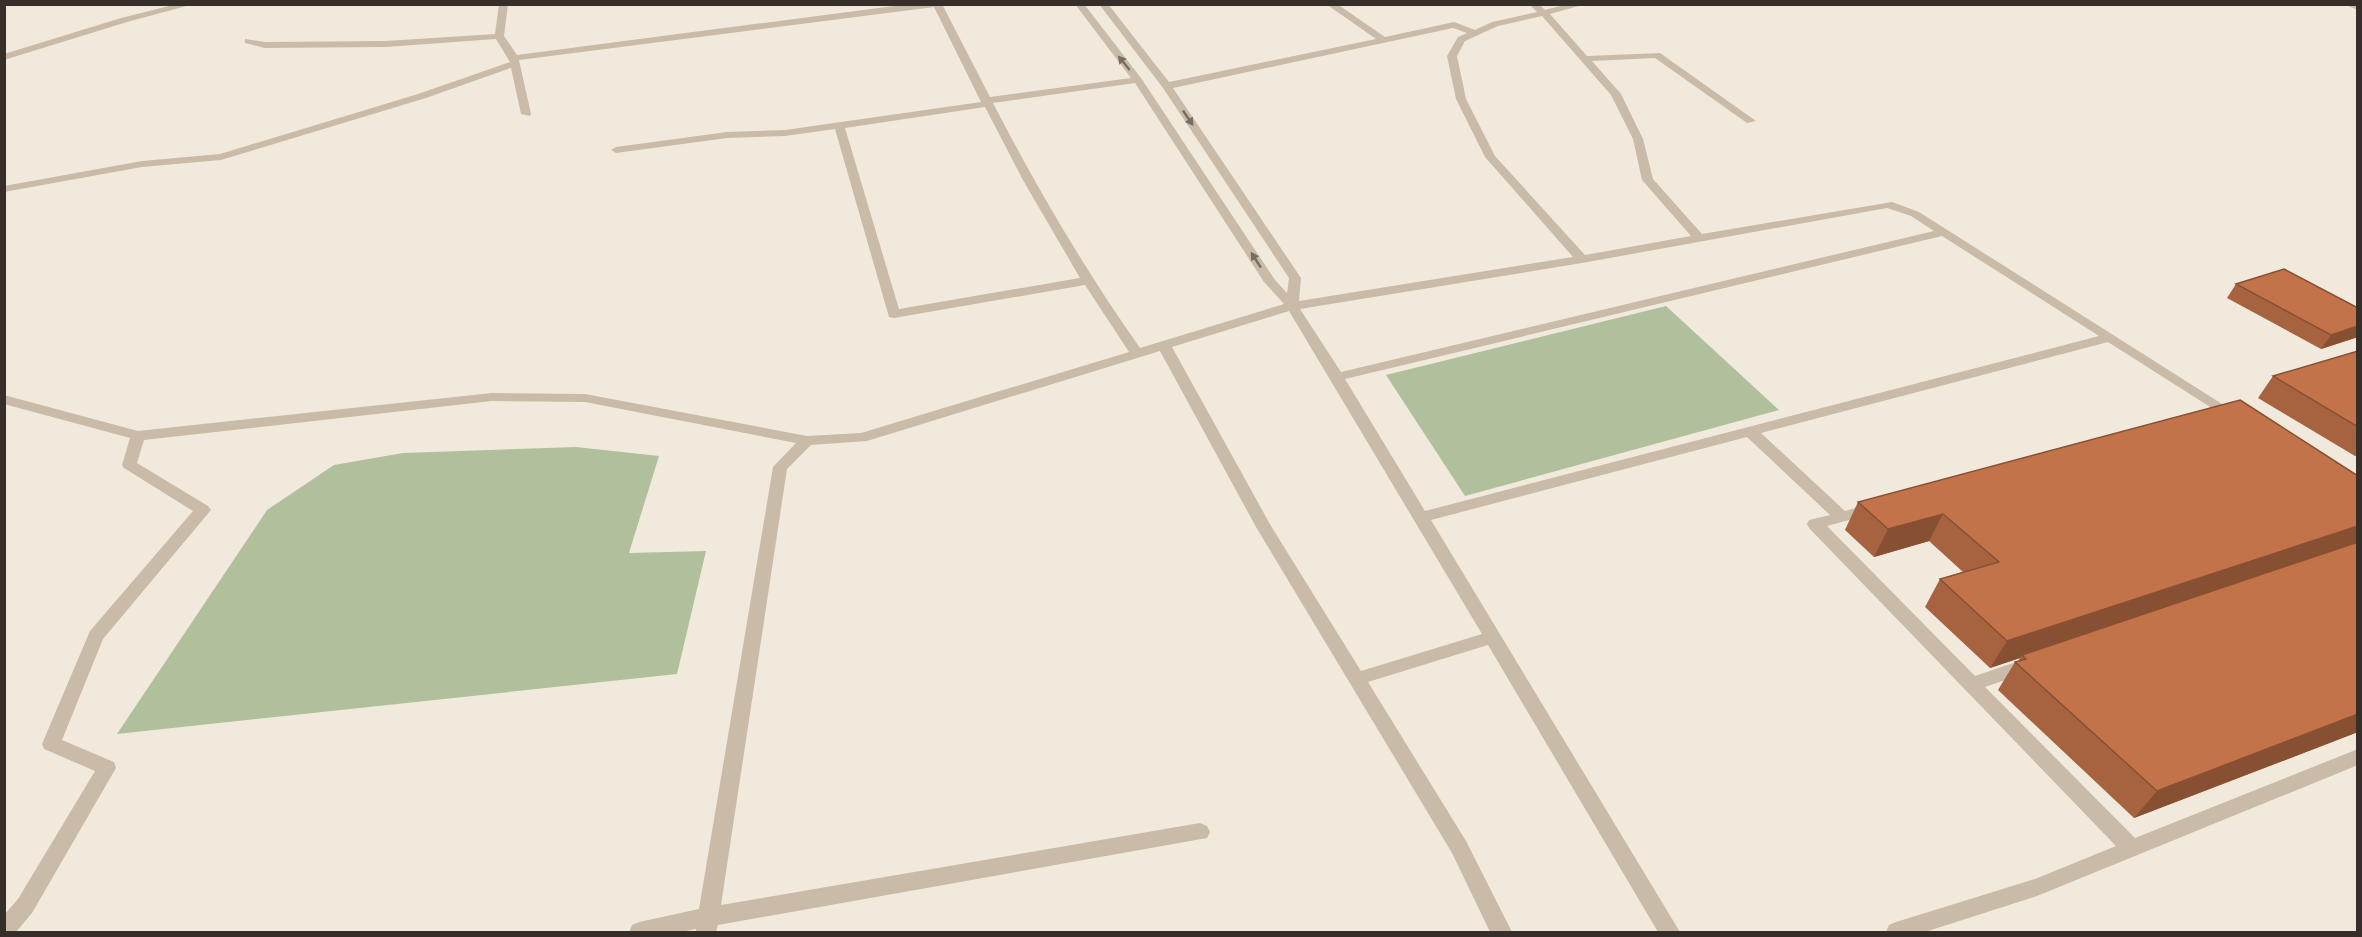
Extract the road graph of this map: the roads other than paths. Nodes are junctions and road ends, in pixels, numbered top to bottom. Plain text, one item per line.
1 (190, 4) edge
2 (504, 4) edge
3 (936, 4) edge
4 (1079, 4) edge
5 (1102, 4) edge
6 (1330, 4) edge
7 (1533, 4) edge
8 (1582, 4) edge
9 (2351, 4) edge
10 (2358, 7) edge
11 (1544, 13) junction
12 (1475, 33) junction
13 (500, 36) junction
14 (1384, 40) junction
15 (248, 41) dead end
16 (4, 57) edge
17 (1585, 59) junction
18 (514, 61) junction
19 (1138, 80) junction
20 (1167, 86) junction
21 (986, 103) junction
22 (526, 114) dead end
23 (1751, 121) dead end
24 (839, 126) junction
25 (616, 150) dead end
26 (4, 189) edge
27 (1944, 232) junction
28 (1698, 238) junction
29 (1582, 259) junction
30 (1087, 281) junction
31 (1292, 306) junction
32 (2108, 338) junction
33 (1163, 344) junction
34 (1136, 352) junction
35 (1337, 377) junction
36 (4, 399) edge
37 (2225, 411) junction
38 (2203, 417) edge
39 (2244, 422) edge
40 (1750, 431) junction
41 (138, 436) junction
42 (807, 441) junction
43 (1887, 505) edge
44 (1421, 517) junction
45 (1842, 517) junction
46 (1492, 638) junction
47 (2040, 661) edge
48 (1357, 680) junction
49 (1972, 684) junction
50 (2358, 757) edge
51 (1200, 832) dead end
52 (2131, 848) junction
53 (707, 925) edge
54 (4, 931) edge
55 (639, 933) edge
56 (1501, 933) edge
57 (1669, 933) edge
58 (1896, 933) edge

1 - 16 street
2 - 13 street
3 - 18 street
3 - 21 street
19 -> 4 street
5 - 20 street
6 - 14 street
7 - 11 street
8 - 11 street
9 - 10 street
11 - 12 street
11 - 17 street
12 - 14 street
12 - 29 street
13 - 15 street
13 - 18 street
14 - 20 street
17 - 23 street
17 - 28 street
18 - 22 street
18 - 26 street
19 - 21 street
31 -> 19 street
20 -> 31 street
21 - 24 street
21 - 30 street
24 - 25 street
24 - 30 street
27 - 28 street
27 - 32 street
27 - 35 street
28 - 29 street
29 - 31 street
30 - 34 street
31 - 33 street
31 - 35 street
32 - 37 street
32 - 40 street
33 - 34 street
33 - 48 street
34 - 42 street
35 - 44 street
36 - 41 street
37 - 38 street
37 - 39 street
40 - 44 street
40 - 45 street
41 - 42 street
41 - 54 street
42 - 53 street
43 - 45 street
44 - 46 street
45 - 49 street
46 - 48 street
46 - 57 street
47 - 49 street
48 - 56 street
49 - 52 street
50 - 52 street
51 - 53 street
52 - 58 street
53 - 55 street

